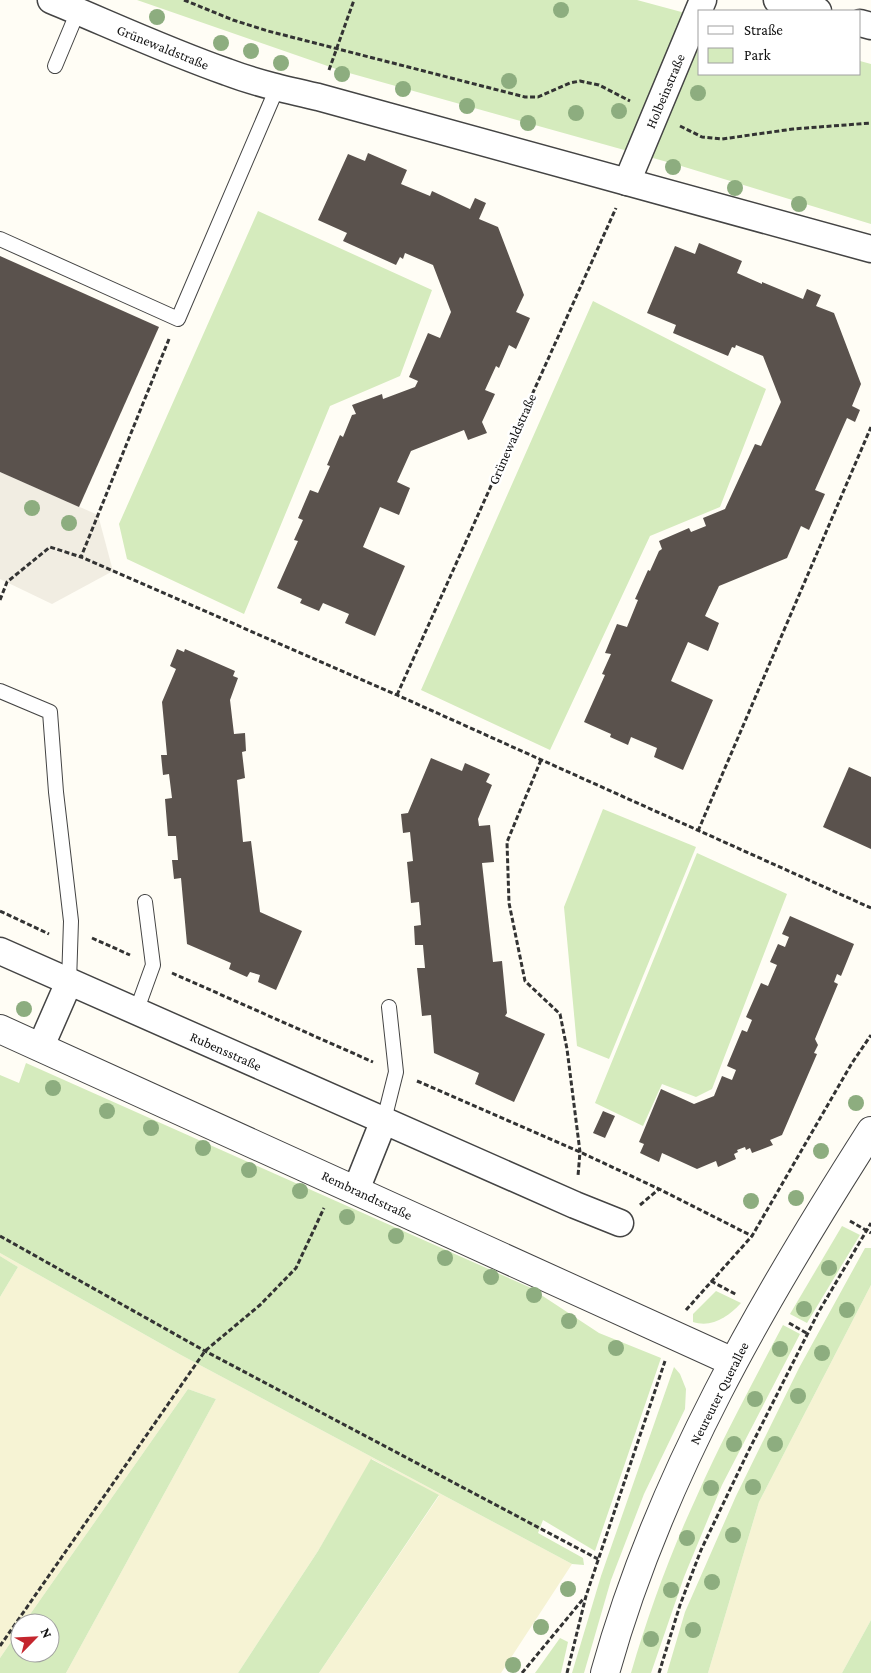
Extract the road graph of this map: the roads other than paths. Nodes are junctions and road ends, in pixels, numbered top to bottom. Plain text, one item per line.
1 (51, 0) edge
2 (777, 0) edge
3 (814, 10) edge
4 (78, 11) junction
5 (698, 14) edge
6 (55, 66) dead end
7 (277, 88) junction
8 (628, 182) junction
9 (0, 239) edge
10 (871, 249) edge
11 (0, 691) edge
12 (145, 902) dead end
13 (0, 951) edge
14 (68, 982) junction
15 (389, 1006) dead end
16 (136, 1012) junction
17 (0, 1029) edge
18 (41, 1046) junction
19 (384, 1120) junction
20 (871, 1131) edge
21 (346, 1185) junction
22 (620, 1223) road end
23 (733, 1362) junction
24 (605, 1673) edge

1 - 4 street, Grünewaldstraße
2 - 3 street
4 - 6 lane
4 - 7 street, Grünewaldstraße
5 - 8 street, Holbeinstraße
7 - 8 street, Grünewaldstraße
7 - 9 lane
8 - 10 street, Grünewaldstraße
11 - 14 lane
12 - 16 lane
13 - 14 street, Rubensstraße
14 - 16 street, Rubensstraße
14 - 18 street
15 - 19 lane
16 - 19 street, Rubensstraße
17 - 18 street, Rembrandtstraße
18 - 21 street, Rembrandtstraße
19 - 21 street
19 - 22 street, Rubensstraße
20 - 23 street, Neureuter Querallee
21 - 23 street, Rembrandtstraße
23 - 24 street, Neureuter Querallee

